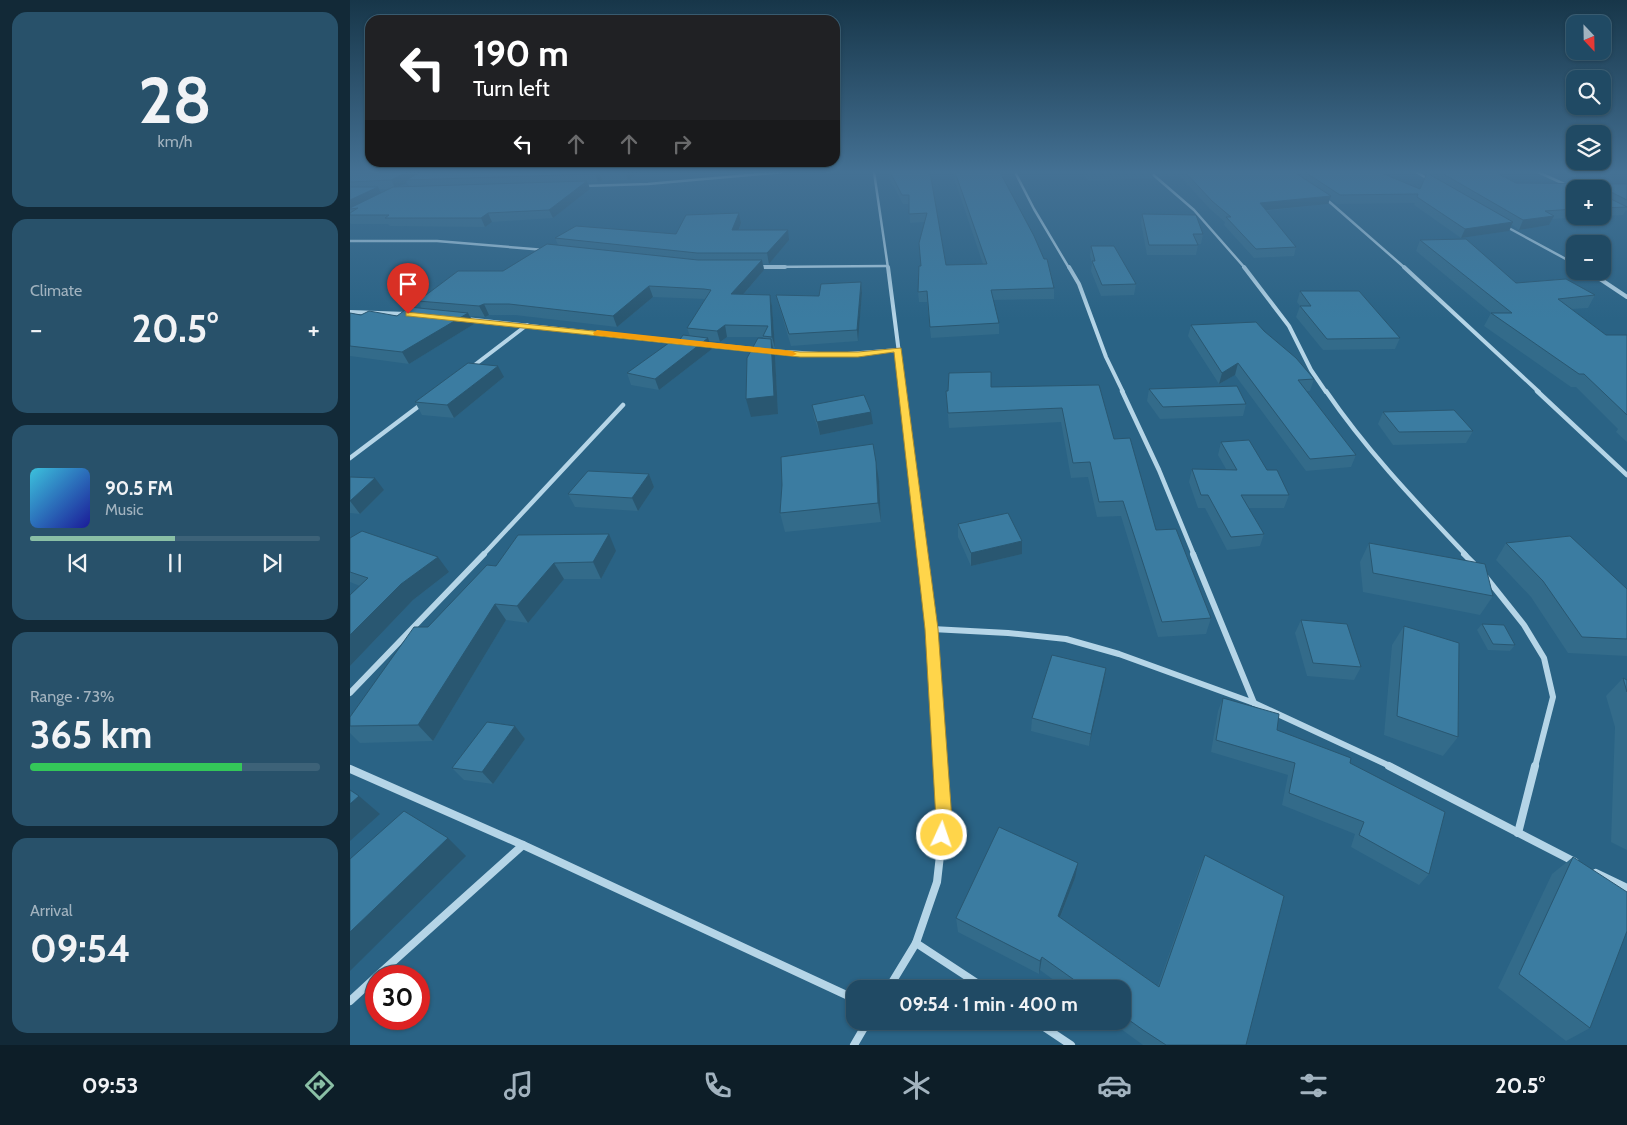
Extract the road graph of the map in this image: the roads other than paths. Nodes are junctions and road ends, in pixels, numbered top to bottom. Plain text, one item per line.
1 (881, 221) edge
2 (1041, 221) edge
3 (1203, 221) edge
4 (1350, 221) edge
5 (1497, 221) edge
6 (350, 241) edge
7 (554, 251) edge
8 (1566, 259) edge
9 (887, 266) junction
10 (748, 267) edge
11 (1602, 280) edge
12 (1627, 297) edge
13 (350, 312) edge
14 (413, 314) edge
15 (457, 318) edge
16 (527, 325) junction
17 (677, 342) edge
18 (696, 344) edge
19 (898, 350) junction
20 (466, 371) edge
21 (427, 400) edge
22 (623, 405) dead end
23 (350, 458) edge
24 (1627, 475) edge
25 (932, 629) junction
26 (350, 693) edge
27 (1254, 703) junction
28 (350, 769) edge
29 (1518, 834) junction
30 (523, 845) junction
31 (1627, 888) edge
32 (916, 943) junction
33 (390, 965) edge
34 (893, 980) edge
35 (972, 980) edge
36 (365, 988) edge
37 (846, 995) edge
38 (350, 1001) edge
39 (863, 1030) edge
40 (1048, 1030) edge
41 (854, 1045) edge
42 (1071, 1045) edge

1 - 9 street
2 - 27 street
3 - 29 street
4 - 24 street
5 - 8 street
6 - 7 street
9 - 10 street
9 - 19 street
11 - 12 street
13 - 14 street
15 - 16 street
16 - 17 street
16 - 20 street
18 - 19 street
19 - 25 street
21 - 23 street
22 - 26 street
25 - 27 street
25 - 32 street
27 - 29 street
28 - 30 street
29 - 31 street
30 - 33 street
30 - 37 street
32 - 34 street
32 - 35 street
36 - 38 street
39 - 41 street
40 - 42 street

